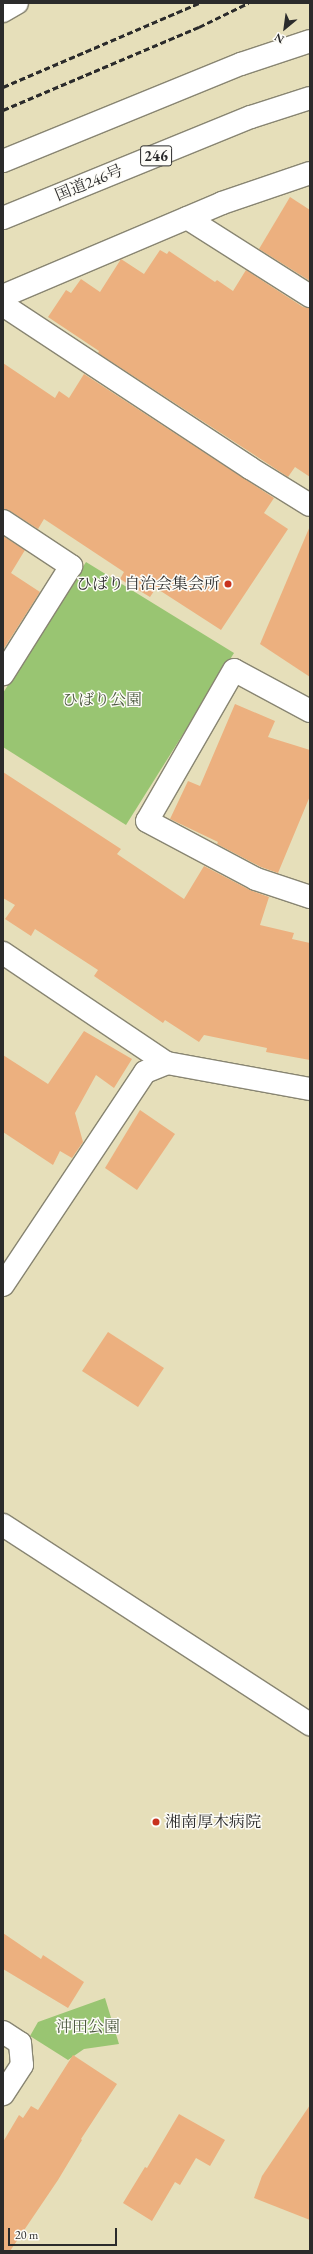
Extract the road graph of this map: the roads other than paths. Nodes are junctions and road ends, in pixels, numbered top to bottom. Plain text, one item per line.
1 (17, 3) edge
2 (3, 11) edge
3 (310, 41) edge
4 (310, 98) edge
5 (3, 161) edge
6 (310, 173) edge
7 (3, 218) edge
8 (187, 218) junction
9 (3, 296) edge
10 (310, 296) edge
11 (3, 305) edge
12 (310, 505) edge
13 (3, 521) edge
14 (3, 674) edge
15 (310, 711) edge
16 (310, 897) edge
17 (3, 953) edge
18 (167, 1063) junction
19 (310, 1089) edge
20 (3, 1285) edge
21 (3, 1525) edge
22 (310, 1724) edge
23 (3, 2032) edge
24 (3, 2094) edge

1 - 2 main road
3 - 5 main road
4 - 7 main road, 国道246号 / 246
6 - 8 main road
8 - 9 main road
8 - 10 main road
11 - 12 main road
13 - 14 main road
15 - 16 main road
17 - 18 main road
18 - 19 main road
18 - 20 main road
21 - 22 main road
23 - 24 main road

